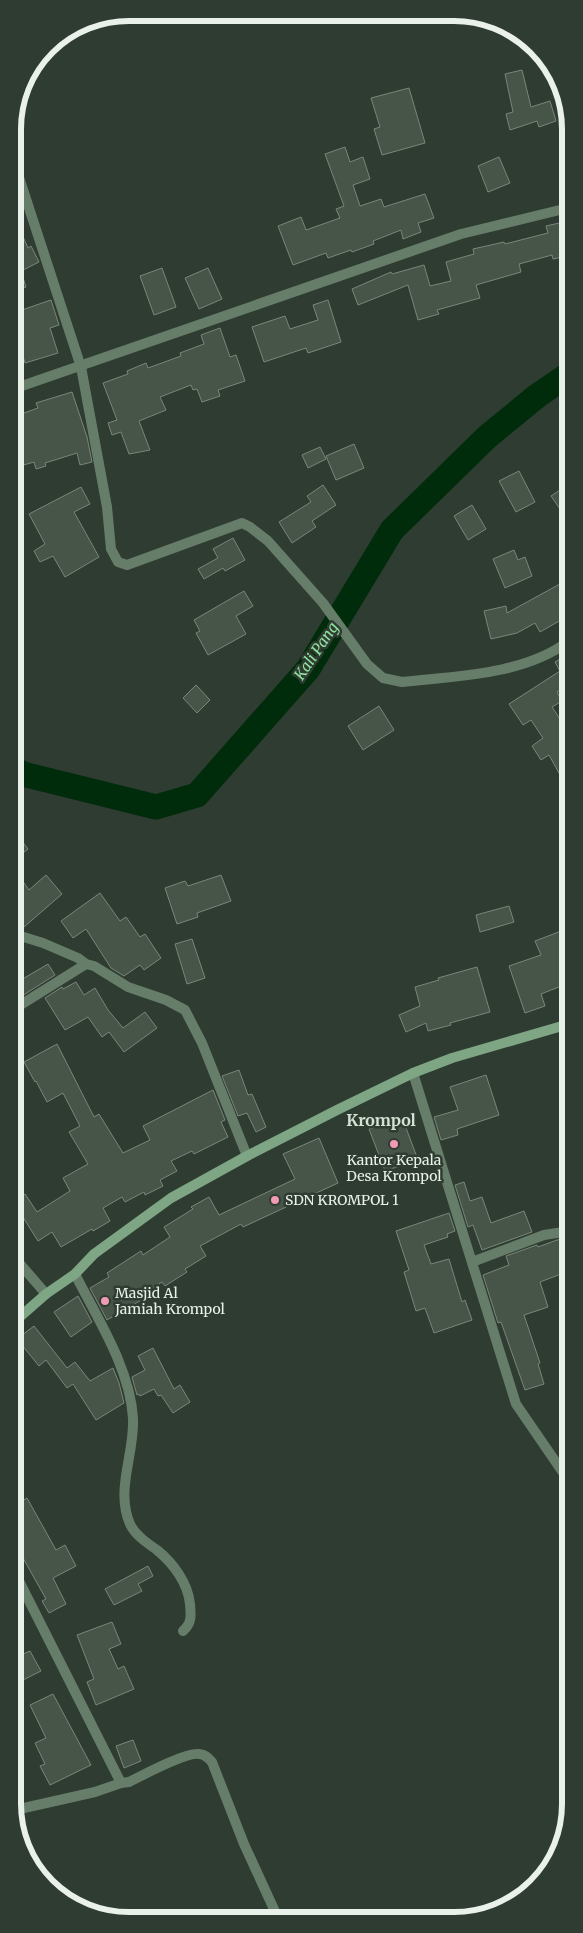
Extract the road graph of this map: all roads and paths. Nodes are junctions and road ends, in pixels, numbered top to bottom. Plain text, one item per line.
1 (21, 183) edge
2 (562, 209) edge
3 (81, 366) junction
4 (21, 386) edge
5 (562, 646) edge
6 (21, 936) edge
7 (86, 964) junction
8 (21, 1005) edge
9 (562, 1026) edge
10 (413, 1073) junction
11 (247, 1156) junction
12 (562, 1232) edge
13 (472, 1262) junction
14 (21, 1265) edge
15 (75, 1274) junction
16 (46, 1294) junction
17 (21, 1316) edge
18 (562, 1471) edge
19 (21, 1585) edge
20 (182, 1631) dead end
21 (121, 1783) junction
22 (21, 1809) edge
23 (275, 1912) edge

1 - 3 street
2 - 3 street
3 - 4 street
3 - 5 street
6 - 7 street
7 - 8 street
7 - 11 street
9 - 10 street
10 - 11 street
10 - 13 street
11 - 15 street
12 - 13 street
13 - 18 street
14 - 16 street
15 - 16 street
15 - 20 street
16 - 17 street
19 - 21 street
21 - 22 street
21 - 23 street

